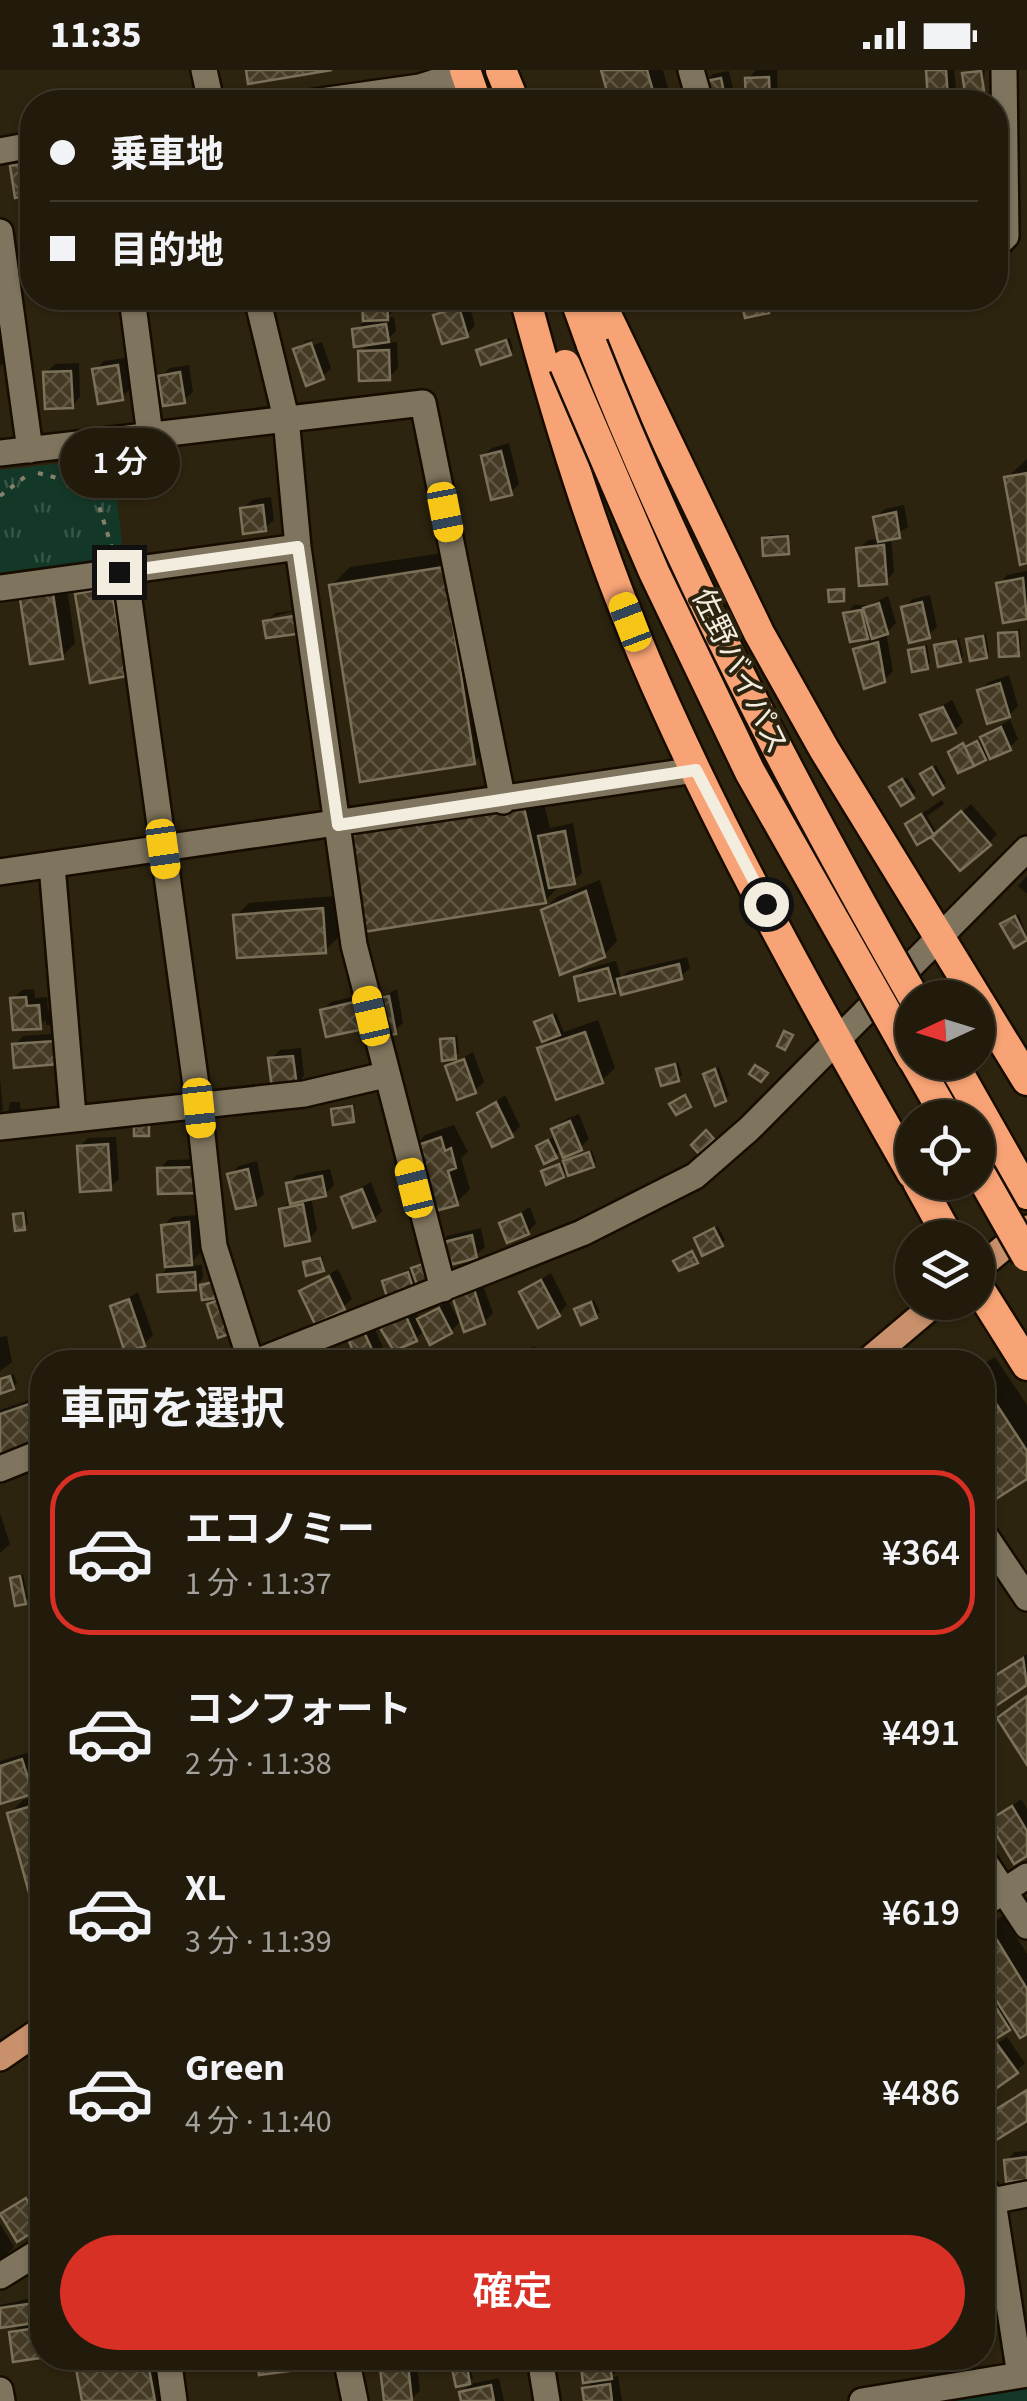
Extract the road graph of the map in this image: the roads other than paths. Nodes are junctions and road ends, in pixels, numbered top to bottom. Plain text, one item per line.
1 (465, 71) edge
2 (399, 90) edge
3 (0, 232) edge
4 (134, 310) edge
5 (260, 310) edge
6 (528, 310) edge
7 (546, 310) edge
8 (579, 310) edge
9 (604, 310) edge
10 (286, 418) junction
11 (150, 436) junction
12 (30, 450) junction
13 (0, 454) edge
14 (298, 547) junction
15 (122, 571) junction
16 (0, 588) edge
17 (696, 770) junction
18 (503, 801) junction
19 (338, 825) junction
20 (163, 849) junction
21 (1027, 850) edge
22 (52, 865) junction
23 (0, 872) edge
24 (942, 936) junction
25 (904, 980) edge
26 (895, 1027) edge
27 (836, 1040) junction
28 (385, 1075) junction
29 (962, 1080) edge
30 (1027, 1080) edge
31 (199, 1108) junction
32 (73, 1116) junction
33 (0, 1126) edge
34 (895, 1143) edge
35 (1027, 1194) edge
36 (995, 1200) edge
37 (1027, 1228) edge
38 (995, 1255) edge
39 (1027, 1256) edge
40 (443, 1289) junction
41 (995, 1314) edge
42 (916, 1320) edge
43 (250, 1350) edge
44 (285, 1350) edge
45 (880, 1350) edge
46 (1027, 1366) edge
47 (30, 1457) edge
48 (0, 1469) edge
49 (995, 1550) edge
50 (1027, 1598) edge
51 (1027, 1876) edge
52 (995, 1897) edge
53 (995, 1900) edge
54 (1027, 1926) edge
55 (30, 2037) edge
56 (0, 2058) edge
57 (1027, 2194) edge
58 (995, 2196) edge
59 (995, 2238) edge
60 (30, 2257) edge
61 (0, 2276) edge
62 (170, 2370) edge
63 (349, 2370) edge
64 (542, 2370) edge
65 (1024, 2374) edge
66 (0, 2390) edge
67 (2, 2401) edge
68 (174, 2401) edge
69 (355, 2401) edge
70 (547, 2401) edge
71 (862, 2401) edge

1 - 2 street
3 - 12 street
4 - 11 street
5 - 10 street
6 - 17 highway
7 - 26 highway, 佐野バイパス, bridge
8 - 25 highway, 佐野バイパス, bridge
9 - 24 highway
10 - 11 street
10 - 14 street
10 - 18 street
11 - 12 street
12 - 13 street
14 - 15 street
14 - 19 street
15 - 16 street
15 - 20 street
17 - 18 street
17 - 27 highway
18 - 19 street
19 - 20 street
19 - 28 street
20 - 22 street
20 - 31 street
21 - 24 street
22 - 23 street
22 - 32 street
24 - 27 street
24 - 30 highway
27 - 34 highway
27 - 40 street
28 - 31 street
28 - 40 street
29 - 35 highway
31 - 32 street
31 - 43 street
32 - 33 street
36 - 39 highway, bridge
37 - 38 main road
40 - 44 street
41 - 46 highway
42 - 45 main road
47 - 48 street
49 - 50 street
51 - 52 street
53 - 54 street
55 - 56 main road
57 - 58 street
59 - 65 street
60 - 61 street
62 - 68 street
63 - 69 street
64 - 70 street
65 - 71 street
66 - 67 street

